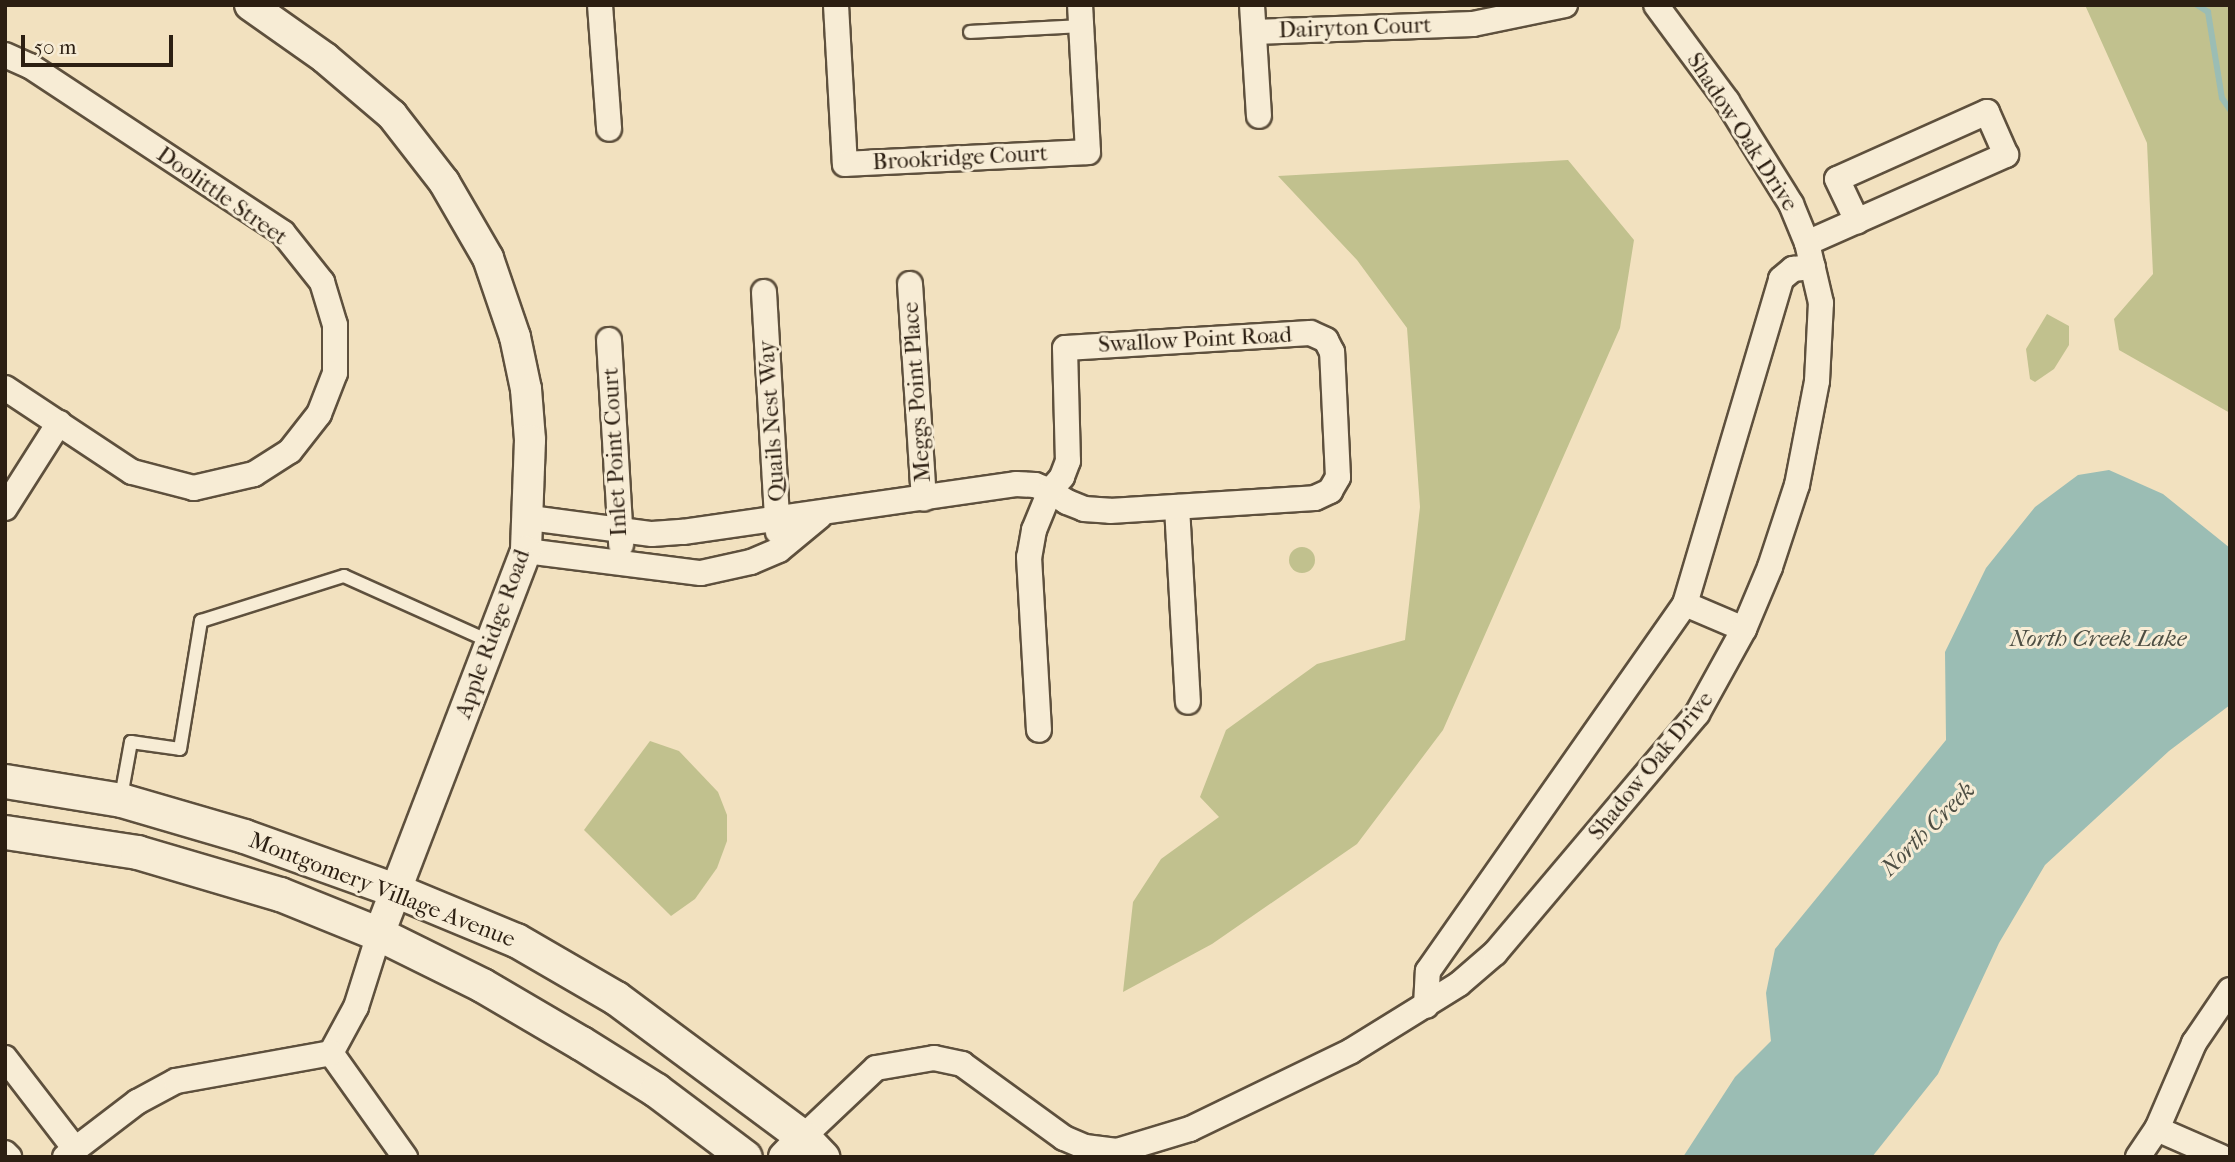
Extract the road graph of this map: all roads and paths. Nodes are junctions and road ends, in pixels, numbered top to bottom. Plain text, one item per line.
1 (250, 5) edge
2 (600, 5) edge
3 (836, 5) edge
4 (1252, 5) edge
5 (1565, 5) edge
6 (1665, 9) edge
7 (1080, 15) edge
8 (970, 32) dead end
9 (1254, 32) junction
10 (5, 55) edge
11 (1259, 116) dead end
12 (609, 129) dead end
13 (1857, 221) junction
14 (1807, 243) junction
15 (1813, 267) junction
16 (910, 284) dead end
17 (764, 292) dead end
18 (609, 340) dead end
19 (5, 388) edge
20 (59, 423) junction
21 (1051, 491) junction
22 (924, 499) junction
23 (1177, 507) junction
24 (5, 508) edge
25 (820, 516) junction
26 (778, 518) junction
27 (530, 519) junction
28 (621, 530) junction
29 (779, 550) junction
30 (526, 551) junction
31 (620, 565) junction
32 (1685, 604) junction
33 (1744, 629) junction
34 (493, 643) junction
35 (1188, 702) dead end
36 (1039, 730) dead end
37 (5, 781) edge
38 (121, 800) junction
39 (5, 832) edge
40 (396, 890) junction
41 (379, 934) junction
42 (2230, 990) edge
43 (1426, 1006) junction
44 (331, 1053) junction
45 (5, 1058) edge
46 (2157, 1129) junction
47 (803, 1150) edge
48 (5, 1153) edge
49 (70, 1153) edge
50 (9, 1157) edge
51 (405, 1157) edge
52 (745, 1157) edge
53 (2138, 1157) edge
54 (2221, 1157) edge

1 - 27 street, Apple Ridge Road
2 - 12 street
3 - 7 street, Brookridge Court
4 - 9 street, Dairyton Court
5 - 9 street, Dairyton Court
6 - 14 street, Shadow Oak Drive
7 - 8 lane
9 - 11 street
10 - 20 street, Doolittle Street
13 - 13 street
13 - 14 street
14 - 15 street, Shadow Oak Drive
15 - 32 street
15 - 33 street, Shadow Oak Drive
16 - 22 street, Meggs Point Place
17 - 26 street, Quails Nest Way
18 - 28 street, Inlet Point Court
19 - 20 street, Doolittle Street
20 - 24 street
21 - 22 street, Swallow Point Road
21 - 23 street, Swallow Point Road
21 - 23 street, Swallow Point Road
21 - 36 street
22 - 25 street, Swallow Point Road
23 - 35 street
25 - 26 street, Swallow Point Road
25 - 29 street
26 - 28 street, Swallow Point Road
26 - 29 street, Quails Nest Way
27 - 28 street, Swallow Point Road
27 - 30 street, Apple Ridge Road
28 - 31 street, Inlet Point Court
29 - 31 street
30 - 31 street
30 - 34 street, Apple Ridge Road
32 - 33 street
32 - 43 street
33 - 43 street, Shadow Oak Drive
34 - 38 lane
34 - 40 street, Apple Ridge Road
37 - 38 main road, Montgomery Village Avenue
38 - 40 main road, Montgomery Village Avenue
39 - 41 main road, Montgomery Village Avenue
40 - 41 street, Apple Ridge Road
40 - 47 main road, Montgomery Village Avenue
41 - 44 street
41 - 52 main road, Montgomery Village Avenue
42 - 46 street
43 - 47 street, Shadow Oak Drive
44 - 49 street
44 - 51 street
45 - 49 street
46 - 53 street
46 - 54 street
48 - 50 street

